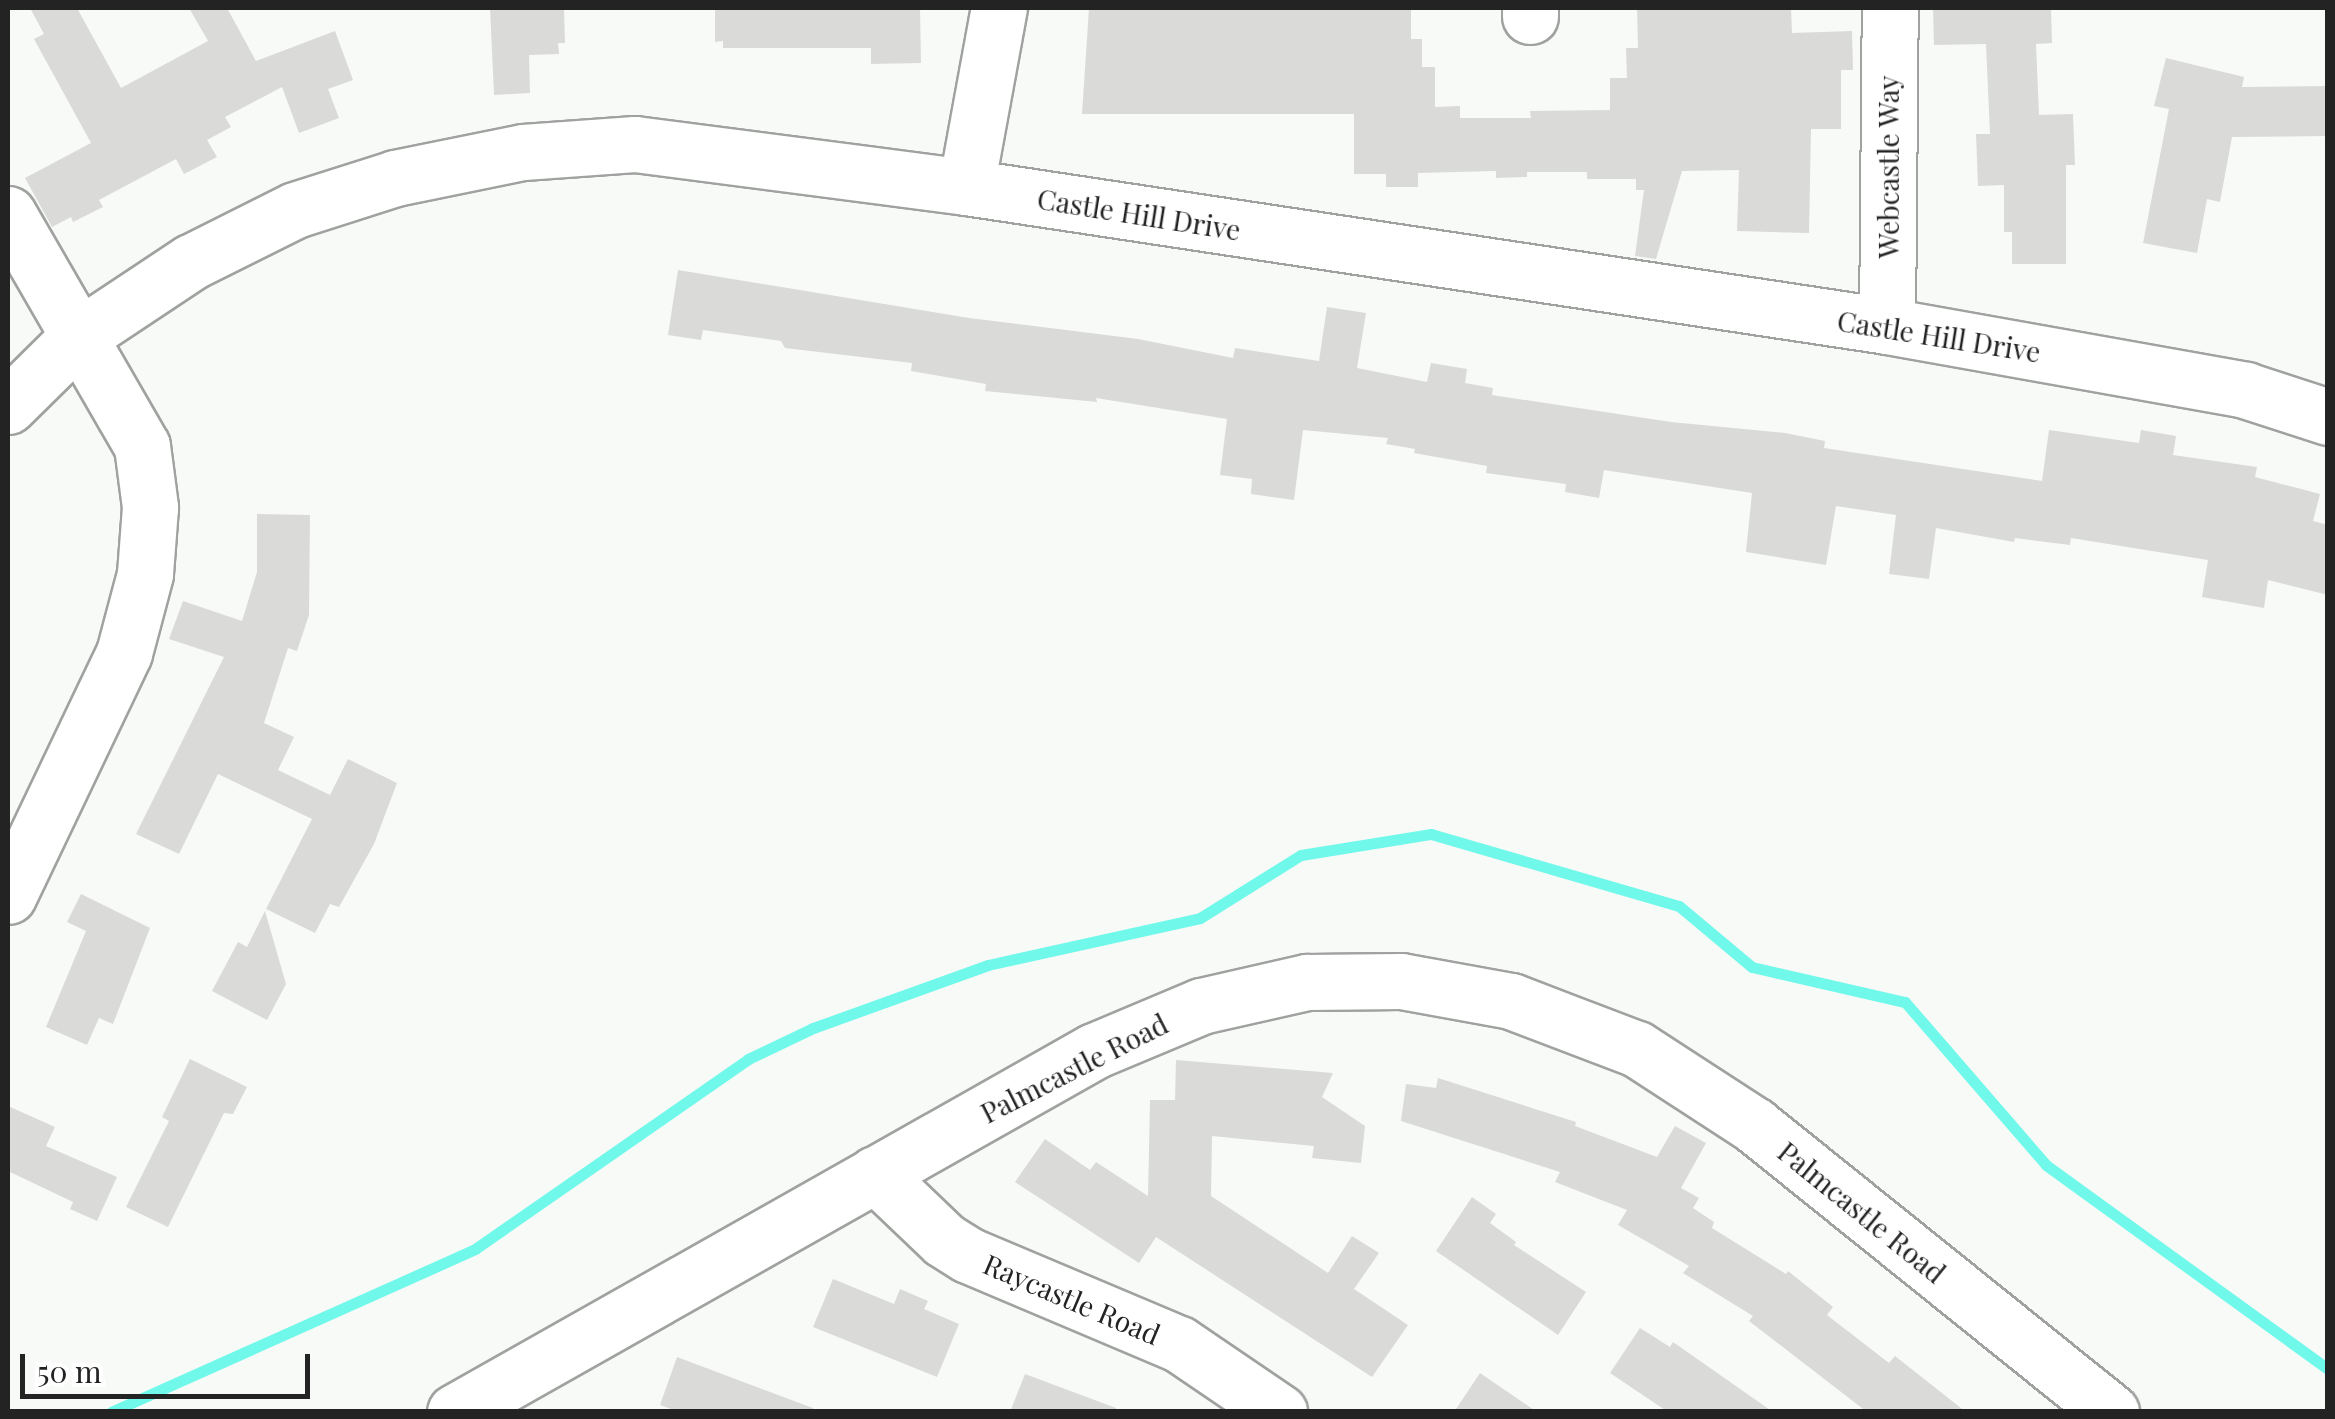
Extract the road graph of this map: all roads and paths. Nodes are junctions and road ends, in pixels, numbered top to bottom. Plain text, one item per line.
1 (1000, 8) edge
2 (1890, 8) edge
3 (966, 187) junction
4 (8, 214) edge
5 (1887, 326) junction
6 (78, 337) junction
7 (8, 406) edge
8 (2328, 416) edge
9 (8, 896) edge
10 (875, 1174) junction
11 (455, 1412) edge
12 (1279, 1412) edge
13 (2110, 1412) edge

1 - 3 street
2 - 5 street, Webcastle Way
3 - 5 street, Castle Hill Drive
3 - 6 street, Castle Hill Drive
4 - 6 street
5 - 8 street, Castle Hill Drive
6 - 7 street, Castle Hill Drive
6 - 9 street
10 - 11 street, Palmcastle Road
10 - 12 street, Raycastle Road
10 - 13 street, Palmcastle Road

